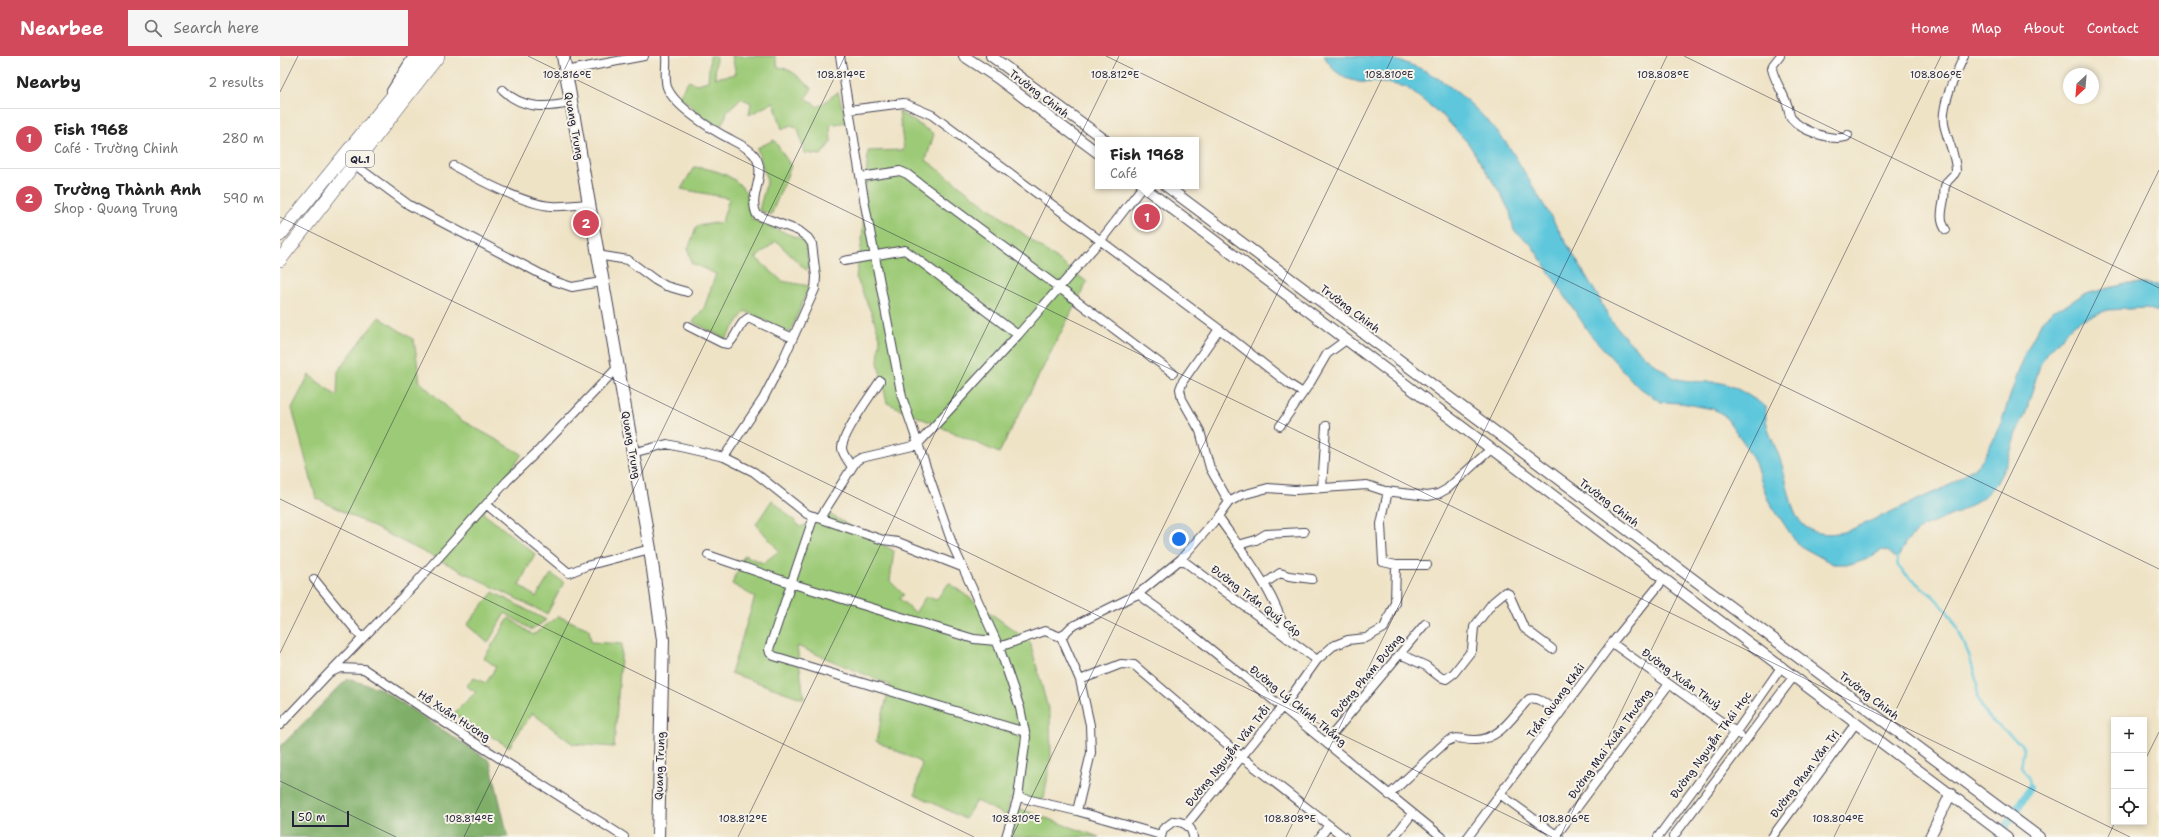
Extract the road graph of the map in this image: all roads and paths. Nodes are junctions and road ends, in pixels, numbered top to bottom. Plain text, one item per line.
1 (413, 56) edge
2 (425, 56) edge
3 (438, 56) edge
4 (563, 56) edge
5 (644, 56) edge
6 (666, 56) edge
7 (840, 56) edge
8 (964, 56) edge
9 (991, 56) edge
10 (1780, 56) edge
11 (1964, 56) edge
12 (565, 71) junction
13 (503, 90) dead end
14 (570, 103) junction
15 (381, 110) junction
16 (849, 110) junction
17 (1848, 135) dead end
18 (1101, 137) edge
19 (1095, 151) edge
20 (355, 165) junction
21 (454, 166) dead end
22 (861, 177) junction
23 (1141, 189) edge
24 (1147, 189) edge
25 (1170, 189) edge
26 (588, 204) junction
27 (1946, 230) dead end
28 (280, 235) edge
29 (1099, 241) junction
30 (875, 254) junction
31 (597, 255) junction
32 (280, 260) edge
33 (844, 261) dead end
34 (601, 282) junction
35 (1059, 288) junction
36 (687, 292) dead end
37 (1350, 324) junction
38 (688, 326) dead end
39 (1219, 330) junction
40 (1018, 335) junction
41 (793, 338) junction
42 (1344, 338) junction
43 (617, 368) junction
44 (1173, 374) dead end
45 (880, 381) dead end
46 (1303, 393) junction
47 (1280, 426) dead end
48 (1326, 426) dead end
49 (917, 445) junction
50 (1491, 449) junction
51 (632, 453) junction
52 (724, 458) junction
53 (852, 467) junction
54 (1322, 488) junction
55 (1388, 491) junction
56 (1229, 502) junction
57 (487, 505) junction
58 (817, 517) junction
59 (1218, 518) junction
60 (1304, 532) dead end
61 (1238, 545) junction
62 (650, 549) junction
63 (708, 555) dead end
64 (1181, 559) junction
65 (1670, 563) junction
66 (1396, 565) junction
67 (1427, 565) dead end
68 (962, 567) junction
69 (1661, 577) junction
70 (314, 579) dead end
71 (1312, 579) dead end
72 (790, 583) junction
73 (1264, 584) junction
74 (1138, 594) junction
75 (1425, 624) dead end
76 (1062, 637) junction
77 (362, 638) junction
78 (1287, 638) junction
79 (1612, 643) junction
80 (997, 644) junction
81 (1552, 649) dead end
82 (1400, 654) junction
83 (1317, 660) junction
84 (1782, 666) junction
85 (329, 673) junction
86 (1794, 676) junction
87 (1080, 680) junction
88 (1669, 684) junction
89 (1282, 707) junction
90 (1559, 714) junction
91 (1856, 724) junction
92 (280, 725) edge
93 (1025, 732) junction
94 (1736, 732) junction
95 (1745, 739) junction
96 (1326, 742) junction
97 (1242, 757) junction
98 (1951, 793) junction
99 (1389, 795) junction
100 (1501, 795) junction
101 (1018, 797) junction
102 (1077, 811) junction
103 (1412, 814) junction
104 (2014, 818) junction
105 (1187, 824) junction
106 (1329, 825) junction
107 (2005, 835) edge
108 (1161, 836) edge
109 (1557, 836) edge
110 (624, 837) edge
111 (658, 837) edge
112 (1006, 837) edge
113 (1193, 837) edge
114 (1320, 837) edge
115 (1344, 837) edge
116 (1394, 837) edge
117 (1442, 837) edge
118 (1468, 837) edge
119 (1658, 837) edge
120 (1672, 837) edge
121 (1772, 837) edge
122 (1930, 837) edge
123 (2040, 837) edge

1 - 15 street
2 - 15 highway, QL.1
3 - 20 highway, QL.1
4 - 12 main road, Quang Trung
5 - 12 street
6 - 41 street
7 - 16 street
8 - 19 street, Trường Chinh
9 - 18 street, Trường Chinh
10 - 17 street
11 - 27 street
12 - 14 main road, Quang Trung
13 - 14 street
14 - 26 main road, Quang Trung
15 - 28 highway, QL.1
16 - 22 street
16 - 29 street
20 - 32 highway, QL.1
20 - 34 street
21 - 26 street
22 - 30 street
22 - 35 street
23 - 29 street
24 - 42 street
25 - 37 street, Trường Chinh
26 - 31 main road, Quang Trung
29 - 35 street
29 - 39 street
30 - 33 street
30 - 40 street
30 - 49 street
31 - 34 main road, Quang Trung
31 - 36 street
34 - 43 main road, Quang Trung
35 - 40 street
35 - 44 street
37 - 42 street
37 - 65 street, Trường Chinh
38 - 41 street
39 - 46 street
39 - 56 street
40 - 49 street
41 - 52 street
42 - 46 street
42 - 50 street
43 - 51 main road, Quang Trung
43 - 57 street
45 - 53 street
46 - 47 street
48 - 54 street
49 - 53 street
49 - 68 street
50 - 55 street
50 - 69 street
51 - 52 street
51 - 62 main road, Quang Trung
52 - 58 street
53 - 58 street
54 - 55 street
54 - 56 street
55 - 66 street
56 - 59 street
57 - 62 street
57 - 77 street
58 - 68 street
58 - 72 street
59 - 61 street
59 - 64 street
60 - 61 street
61 - 73 street
62 - 111 main road, Quang Trung
63 - 72 street
64 - 74 street
64 - 78 street, Đường Trần Quý Cáp
65 - 69 street
65 - 104 street, Trường Chinh
66 - 67 street
66 - 83 street, Đường Nguyễn Văn Trỗi
68 - 80 street
69 - 79 street, Trần Quang Khải
69 - 84 street
70 - 77 street
71 - 73 street
72 - 80 street
72 - 93 street
73 - 78 street
74 - 76 street
74 - 89 street, Đường Lý Chính Thắng
75 - 82 street, Đường Phạm Đường
76 - 80 street
76 - 87 street
77 - 85 street
78 - 83 street, Đường Trần Quý Cáp
79 - 88 street, Đường Xuân Thuỷ
79 - 90 street, Trần Quang Khải
80 - 93 street
81 - 82 street
82 - 96 street, Đường Phạm Đường
83 - 89 street, Đường Nguyễn Văn Trỗi
84 - 86 street
84 - 94 street, Đường Nguyễn Thái Học
85 - 92 street
85 - 110 street, Hồ Xuân Hương
86 - 91 street
86 - 95 street, Đường Nguyễn Thái Học
87 - 97 street
87 - 102 street
88 - 94 street, Đường Xuân Thuỷ
88 - 109 street, Đường Mai Xuân Thưởng
89 - 96 street, Đường Lý Chính Thắng
89 - 97 street, Đường Nguyễn Văn Trỗi
90 - 99 street
90 - 100 street, Trần Quang Khải
91 - 98 street
91 - 121 street, Đường Phan Văn Trị
93 - 101 street
94 - 95 street, Đường Xuân Thuỷ
94 - 119 street, Đường Nguyễn Thái Học
95 - 120 street, Đường Nguyễn Thái Học
96 - 99 street, Đường Lý Chính Thắng
97 - 105 street, Đường Nguyễn Văn Trỗi
97 - 106 street
98 - 107 street
98 - 122 street
99 - 103 street, Đường Lý Chính Thắng
100 - 109 street
100 - 118 street, Trần Quang Khải
101 - 102 street
101 - 112 street
102 - 108 street
103 - 116 street
103 - 117 street, Đường Lý Chính Thắng
104 - 107 street
104 - 123 street, Trường Chinh
105 - 108 street
105 - 113 street
106 - 114 street
106 - 115 street

